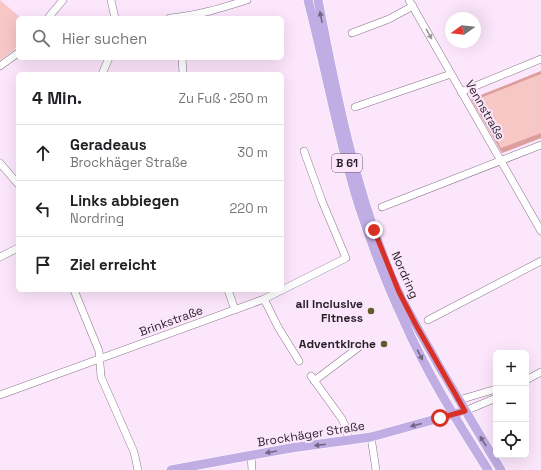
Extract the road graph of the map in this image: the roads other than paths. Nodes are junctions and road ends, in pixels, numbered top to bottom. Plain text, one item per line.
1 (63, 0) edge
2 (111, 0) edge
3 (247, 0) edge
4 (308, 0) edge
5 (318, 0) edge
6 (411, 3) edge
7 (50, 16) edge
8 (115, 16) edge
9 (188, 16) edge
10 (352, 33) dead end
11 (16, 54) edge
12 (541, 59) edge
13 (108, 60) edge
14 (182, 60) edge
15 (0, 66) edge
16 (103, 72) edge
17 (183, 72) edge
18 (451, 74) junction
19 (462, 92) junction
20 (355, 107) dead end
21 (541, 145) edge
22 (304, 151) dead end
23 (501, 160) junction
24 (0, 162) edge
25 (16, 182) edge
26 (382, 206) dead end
27 (541, 231) edge
28 (16, 249) edge
29 (0, 257) edge
30 (541, 261) edge
31 (284, 289) edge
32 (75, 292) edge
33 (229, 292) edge
34 (278, 292) edge
35 (264, 299) junction
36 (235, 310) junction
37 (428, 320) dead end
38 (359, 347) dead end
39 (99, 360) junction
40 (299, 361) dead end
41 (541, 372) edge
42 (529, 378) edge
43 (493, 390) edge
44 (0, 395) edge
45 (493, 399) edge
46 (459, 400) junction
47 (447, 404) junction
48 (465, 411) junction
49 (453, 414) junction
50 (371, 437) junction
51 (349, 441) junction
52 (251, 455) junction
53 (138, 470) edge
54 (171, 470) edge
55 (252, 470) edge
56 (376, 470) edge
57 (488, 470) edge
58 (501, 470) edge

1 - 7 street
2 - 8 street
3 - 9 street
4 -> 47 main road, Nordring / B 61
46 -> 5 main road, Nordring / B 61
6 - 10 street
6 -> 18 street, Vennstraße
11 - 15 street
12 - 19 street
13 - 16 street
14 - 17 street
18 - 19 street, Vennstraße
18 - 20 street
19 - 23 street, Vennstraße
21 - 23 street
22 - 31 street, Brinkstraße
23 - 26 street
23 - 27 street, Vennstraße
24 - 25 street
28 - 29 street
30 - 37 street
32 - 39 street
33 - 36 street
34 - 35 street, Brinkstraße
35 - 36 street, Brinkstraße
35 - 40 street
36 - 39 street, Brinkstraße
38 - 51 street
39 - 44 street, Brinkstraße
39 - 53 street
41 - 42 street
43 - 46 street
45 - 48 street
46 - 47 main road
46 - 48 main road, Nordring / B 61
47 - 49 main road, Nordring / B 61
48 - 49 main road, Brockhäger Straße
58 -> 48 main road, Nordring / B 61
49 -> 50 main road, Brockhäger Straße
49 - 57 main road, Nordring / B 61
50 - 51 main road, Brockhäger Straße
50 - 56 street
51 -> 52 main road, Brockhäger Straße
52 - 54 main road, Brockhäger Straße
52 - 55 street

